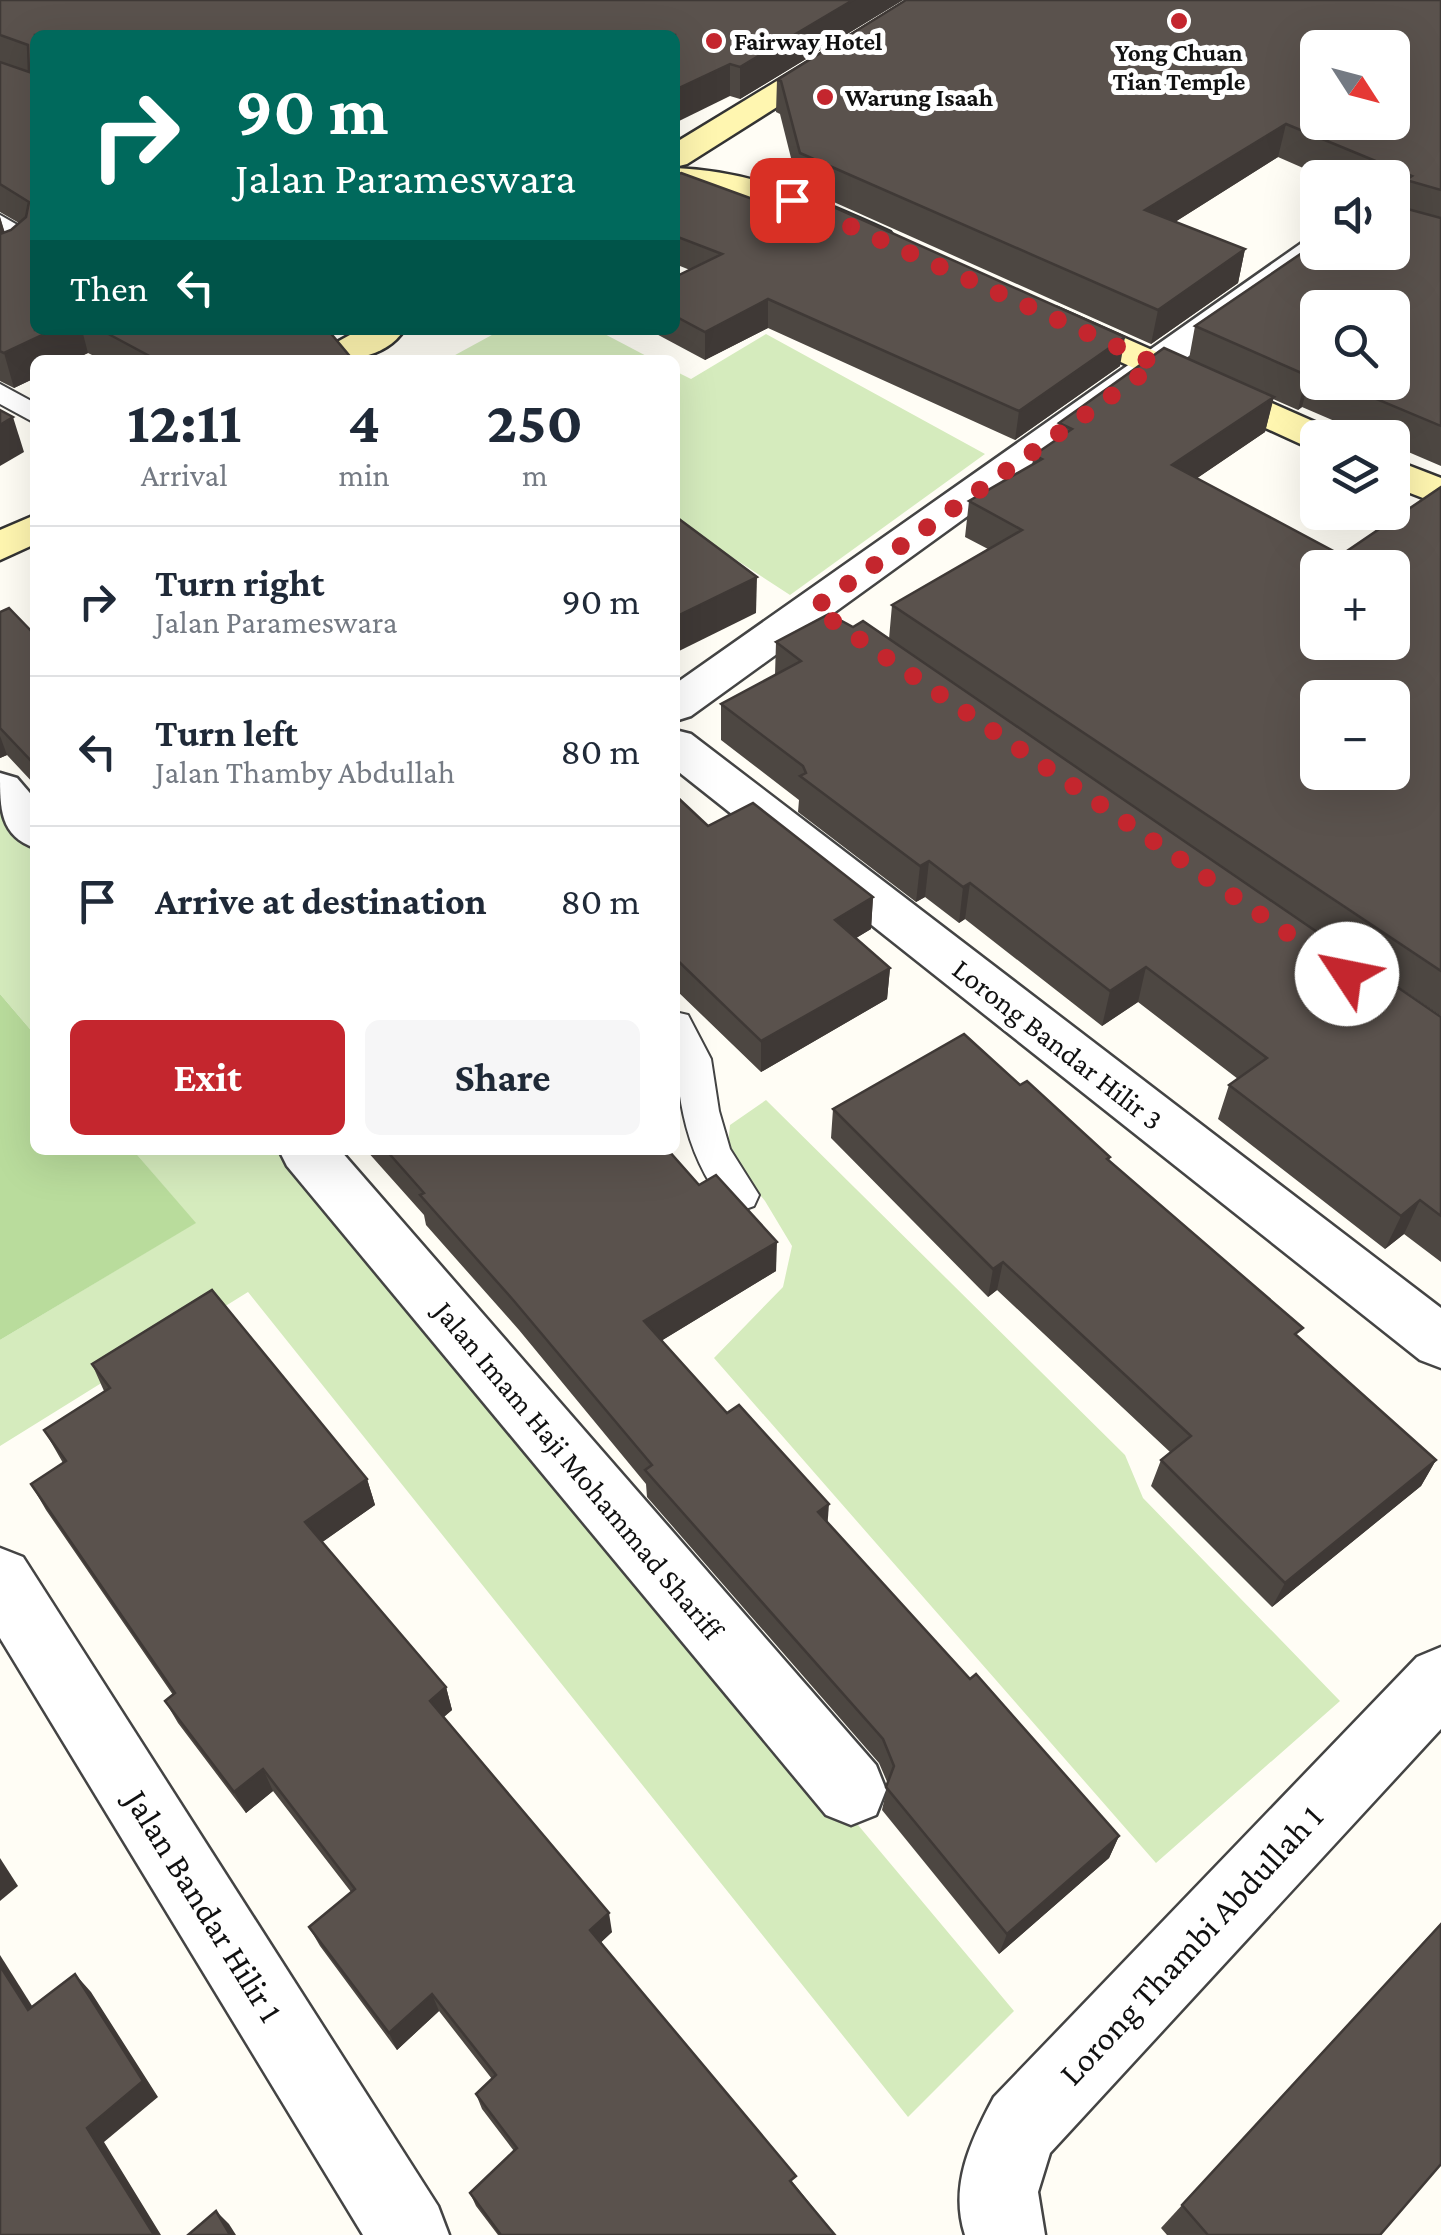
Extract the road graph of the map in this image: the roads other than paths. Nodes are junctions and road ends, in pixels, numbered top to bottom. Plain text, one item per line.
1 (931, 0) edge
2 (744, 114) junction
3 (680, 154) edge
4 (680, 178) edge
5 (776, 193) junction
6 (0, 222) edge
7 (905, 251) edge
8 (0, 260) edge
9 (1300, 260) edge
10 (1030, 308) edge
11 (377, 335) edge
12 (341, 355) edge
13 (1156, 364) junction
14 (0, 392) edge
15 (30, 413) edge
16 (1300, 429) edge
17 (1410, 479) edge
18 (1441, 493) edge
19 (30, 530) edge
20 (0, 547) edge
21 (680, 703) edge
22 (680, 750) edge
23 (0, 790) edge
24 (30, 824) edge
25 (680, 1031) edge
26 (311, 1155) edge
27 (740, 1195) edge
28 (1441, 1342) edge
29 (0, 1578) edge
30 (1441, 1680) edge
31 (851, 1790) dead end
32 (409, 2235) edge
33 (1005, 2235) edge

1 - 2 street
2 - 3 street
2 - 5 street
4 - 5 street
5 - 7 street
6 - 8 lane
9 - 13 street
10 - 13 street
11 - 12 street
13 - 16 street
13 - 21 street
14 - 15 lane
17 - 18 street
19 - 20 street
22 - 28 street, Lorong Bandar Hilir 3
23 - 24 street
25 - 27 lane
26 - 31 street, Jalan Imam Haji Mohammad Shariff
29 - 32 street, Jalan Bandar Hilir 1
30 - 33 street, Lorong Thambi Abdullah 1

